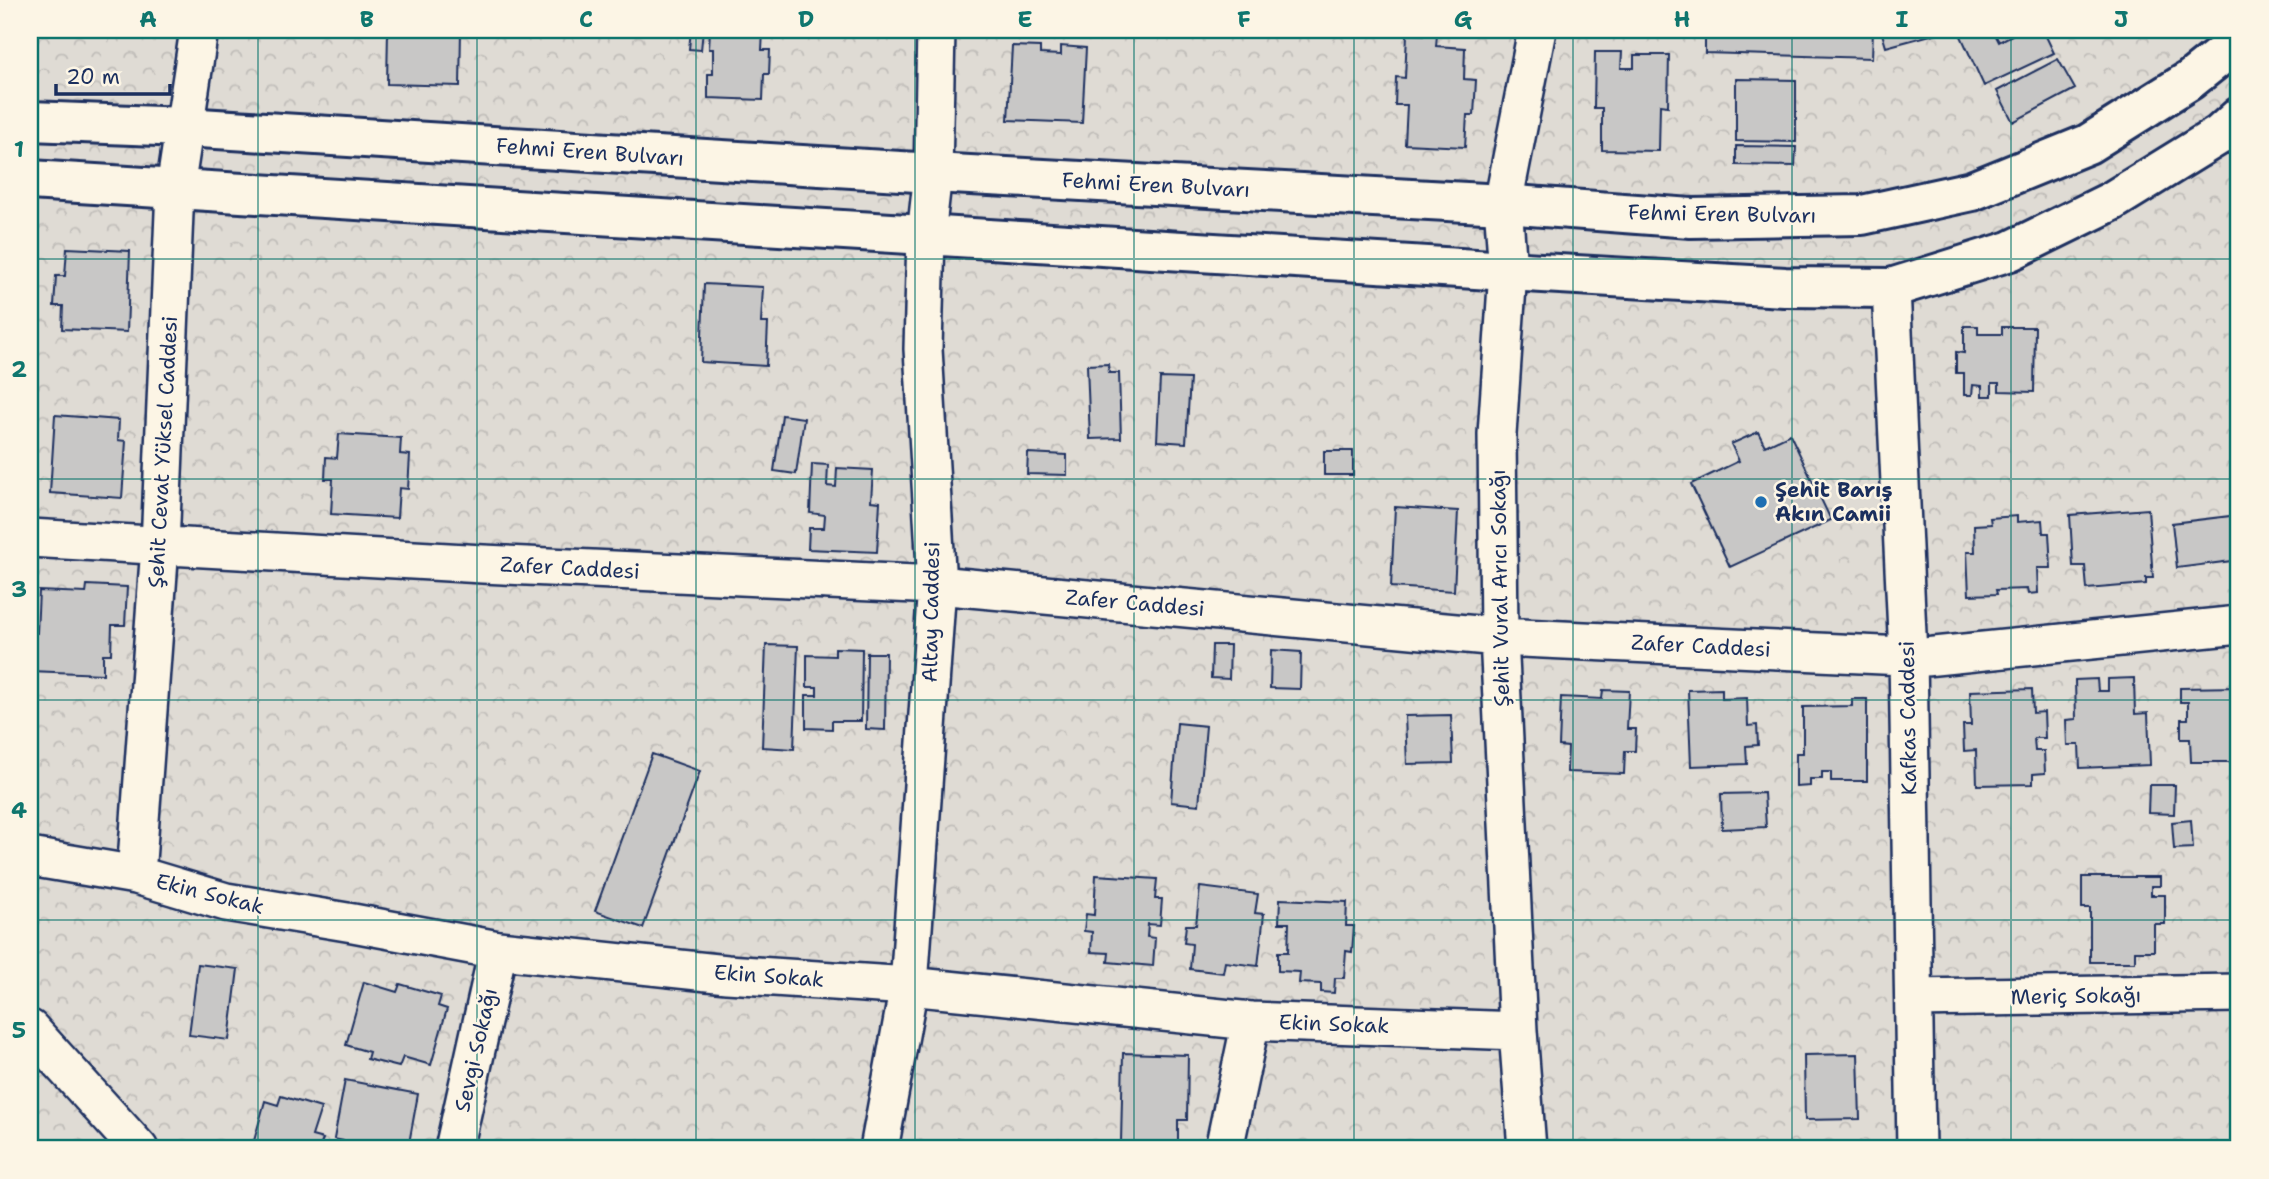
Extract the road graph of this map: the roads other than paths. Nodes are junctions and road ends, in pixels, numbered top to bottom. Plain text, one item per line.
1 (199, 30) edge
2 (936, 30) edge
3 (1537, 30) edge
4 (2239, 41) edge
5 (2239, 117) edge
6 (30, 121) edge
7 (184, 127) junction
8 (933, 173) junction
9 (30, 180) edge
10 (175, 189) junction
11 (1503, 204) junction
12 (926, 235) junction
13 (1508, 271) junction
14 (1891, 288) junction
15 (30, 538) edge
16 (160, 546) junction
17 (937, 585) junction
18 (2239, 625) edge
19 (1499, 637) junction
20 (1908, 656) junction
21 (30, 857) edge
22 (136, 875) junction
23 (498, 950) junction
24 (909, 986) junction
25 (2239, 993) edge
26 (1914, 999) junction
27 (1251, 1021) junction
28 (30, 1029) edge
29 (1518, 1031) junction
30 (139, 1149) edge
31 (454, 1149) edge
32 (879, 1149) edge
33 (1224, 1149) edge
34 (1527, 1149) edge
35 (1916, 1149) edge

1 - 7 street, Şehit Cevat Yüksel Caddesi
2 - 8 street, Altay Caddesi
3 - 11 street, Şehit Vural Arıcı Sokağı
4 - 11 street, Fehmi Eren Bulvarı
5 - 14 street
6 - 7 street, Fehmi Eren Bulvarı
7 - 8 street, Fehmi Eren Bulvarı
7 - 10 street, Şehit Cevat Yüksel Caddesi
8 - 11 street, Fehmi Eren Bulvarı
8 - 12 street, Altay Caddesi
9 - 10 street
10 - 12 street
10 - 16 street, Şehit Cevat Yüksel Caddesi
11 - 13 street, Şehit Vural Arıcı Sokağı
12 - 13 street
12 - 17 street, Altay Caddesi
13 - 14 street
13 - 19 street, Şehit Vural Arıcı Sokağı
14 - 20 street, Kafkas Caddesi
15 - 16 street, Zafer Caddesi
16 - 17 street, Zafer Caddesi
16 - 22 street, Şehit Cevat Yüksel Caddesi
17 - 19 street, Zafer Caddesi
17 - 24 street, Altay Caddesi
18 - 20 street, Zafer Caddesi
19 - 20 street, Zafer Caddesi
19 - 29 street, Şehit Vural Arıcı Sokağı
20 - 26 street, Kafkas Caddesi
21 - 22 street, Ekin Sokak
22 - 23 street, Ekin Sokak
23 - 24 street, Ekin Sokak
23 - 31 street, Sevgi Sokağı
24 - 27 street, Ekin Sokak
24 - 32 street, Altay Caddesi
25 - 26 street, Meriç Sokağı
26 - 35 street, Kafkas Caddesi
27 - 29 street, Ekin Sokak
27 - 33 street
28 - 30 street
29 - 34 street, Şehit Vural Arıcı Sokağı

